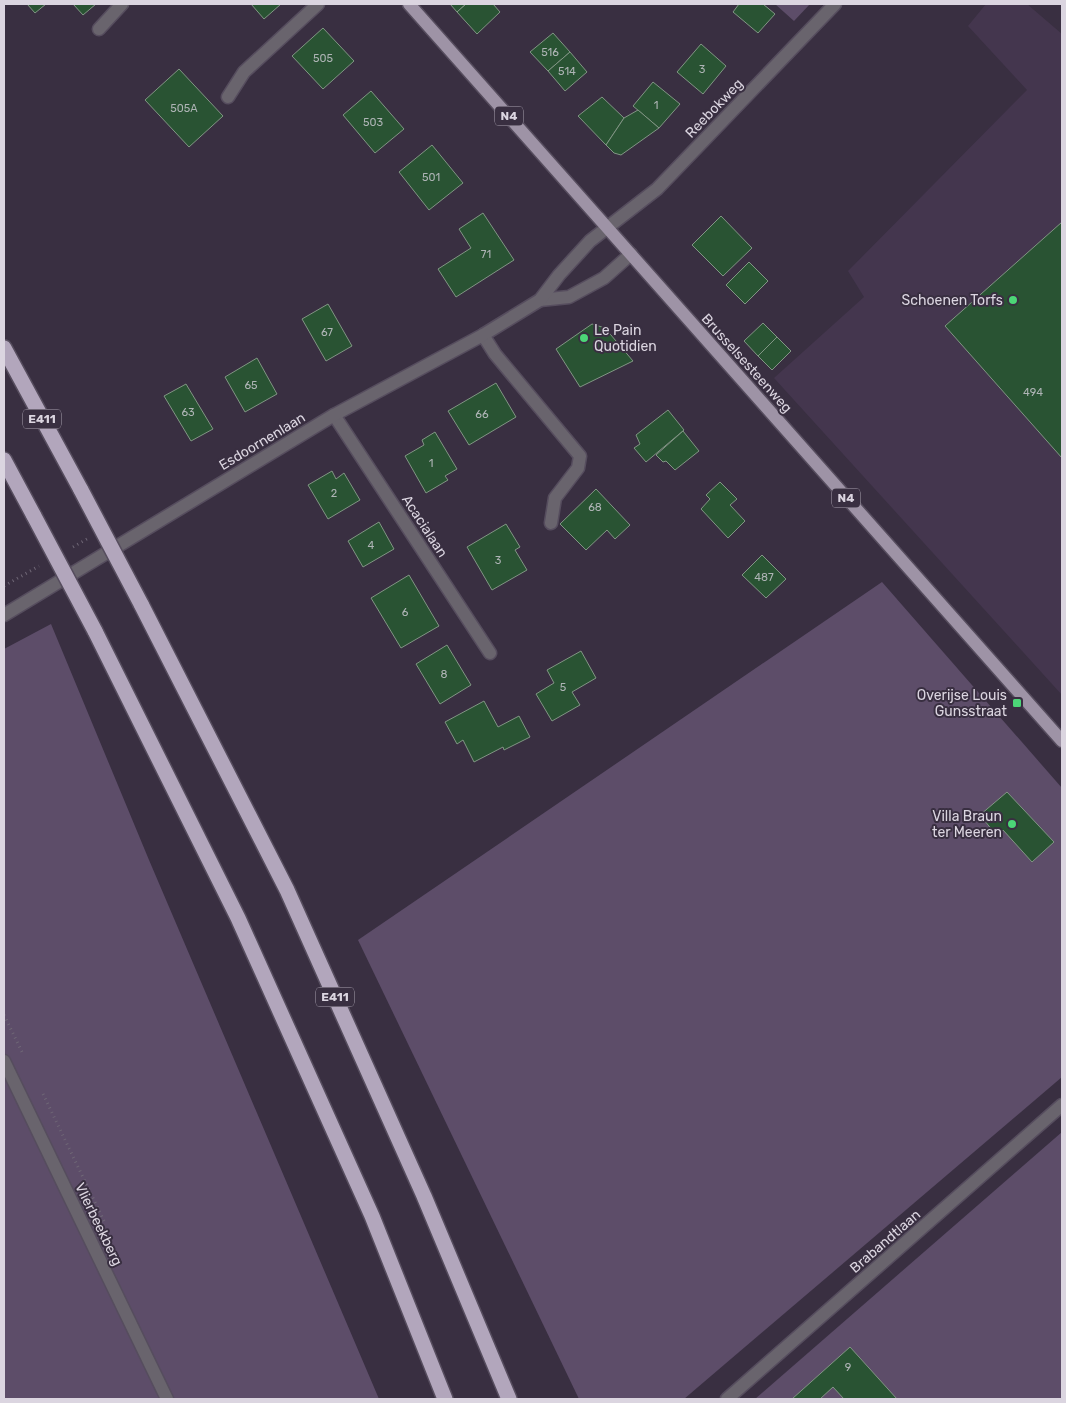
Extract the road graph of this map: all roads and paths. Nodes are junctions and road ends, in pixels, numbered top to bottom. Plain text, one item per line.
1 (122, 4) edge
2 (318, 4) edge
3 (409, 4) edge
4 (835, 4) edge
5 (99, 29) dead end
6 (228, 98) dead end
7 (608, 228) junction
8 (631, 254) junction
9 (540, 300) junction
10 (483, 335) junction
11 (4, 348) edge
12 (334, 415) junction
13 (4, 460) edge
14 (551, 523) dead end
15 (4, 615) edge
16 (490, 653) dead end
17 (1062, 741) edge
18 (4, 1062) edge
19 (1062, 1105) edge
20 (166, 1399) edge
21 (445, 1399) edge
22 (509, 1399) edge
23 (727, 1399) edge

1 - 5 street
2 - 6 street
3 - 7 main road, Brusselsesteenweg / N4
4 - 7 street, Reebokweg
7 - 8 main road, Brusselsesteenweg / N4
7 - 9 street, Esdoornenlaan
8 - 9 street, Esdoornenlaan
8 - 17 main road, Brusselsesteenweg / N4
9 - 10 street, Esdoornenlaan
10 - 12 street, Esdoornenlaan
10 - 14 street
11 - 22 highway, E411, bridge
12 - 15 street, Esdoornenlaan
12 - 16 street, Acacialaan
13 - 21 highway, bridge
18 - 20 street, Vlierbeekberg
19 - 23 street, Brabandtlaan

